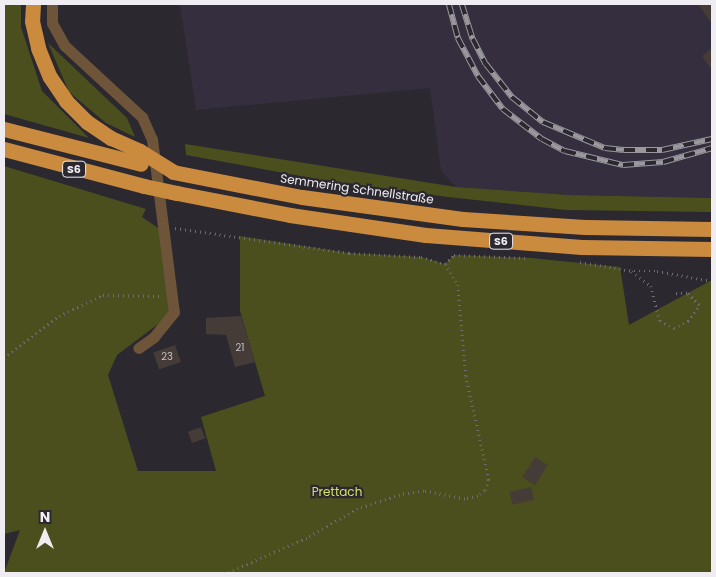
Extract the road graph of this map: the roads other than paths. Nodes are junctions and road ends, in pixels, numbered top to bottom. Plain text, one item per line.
1 (33, 4) edge
2 (52, 4) edge
3 (4, 128) edge
4 (4, 149) edge
5 (140, 158) junction
6 (712, 229) edge
7 (712, 249) edge
8 (138, 348) dead end

1 - 5 highway
2 - 8 street
3 - 5 highway, Semmering Schnellstraße / S6
4 - 7 highway, S6, bridge
5 - 6 highway, Semmering Schnellstraße / S6, bridge

